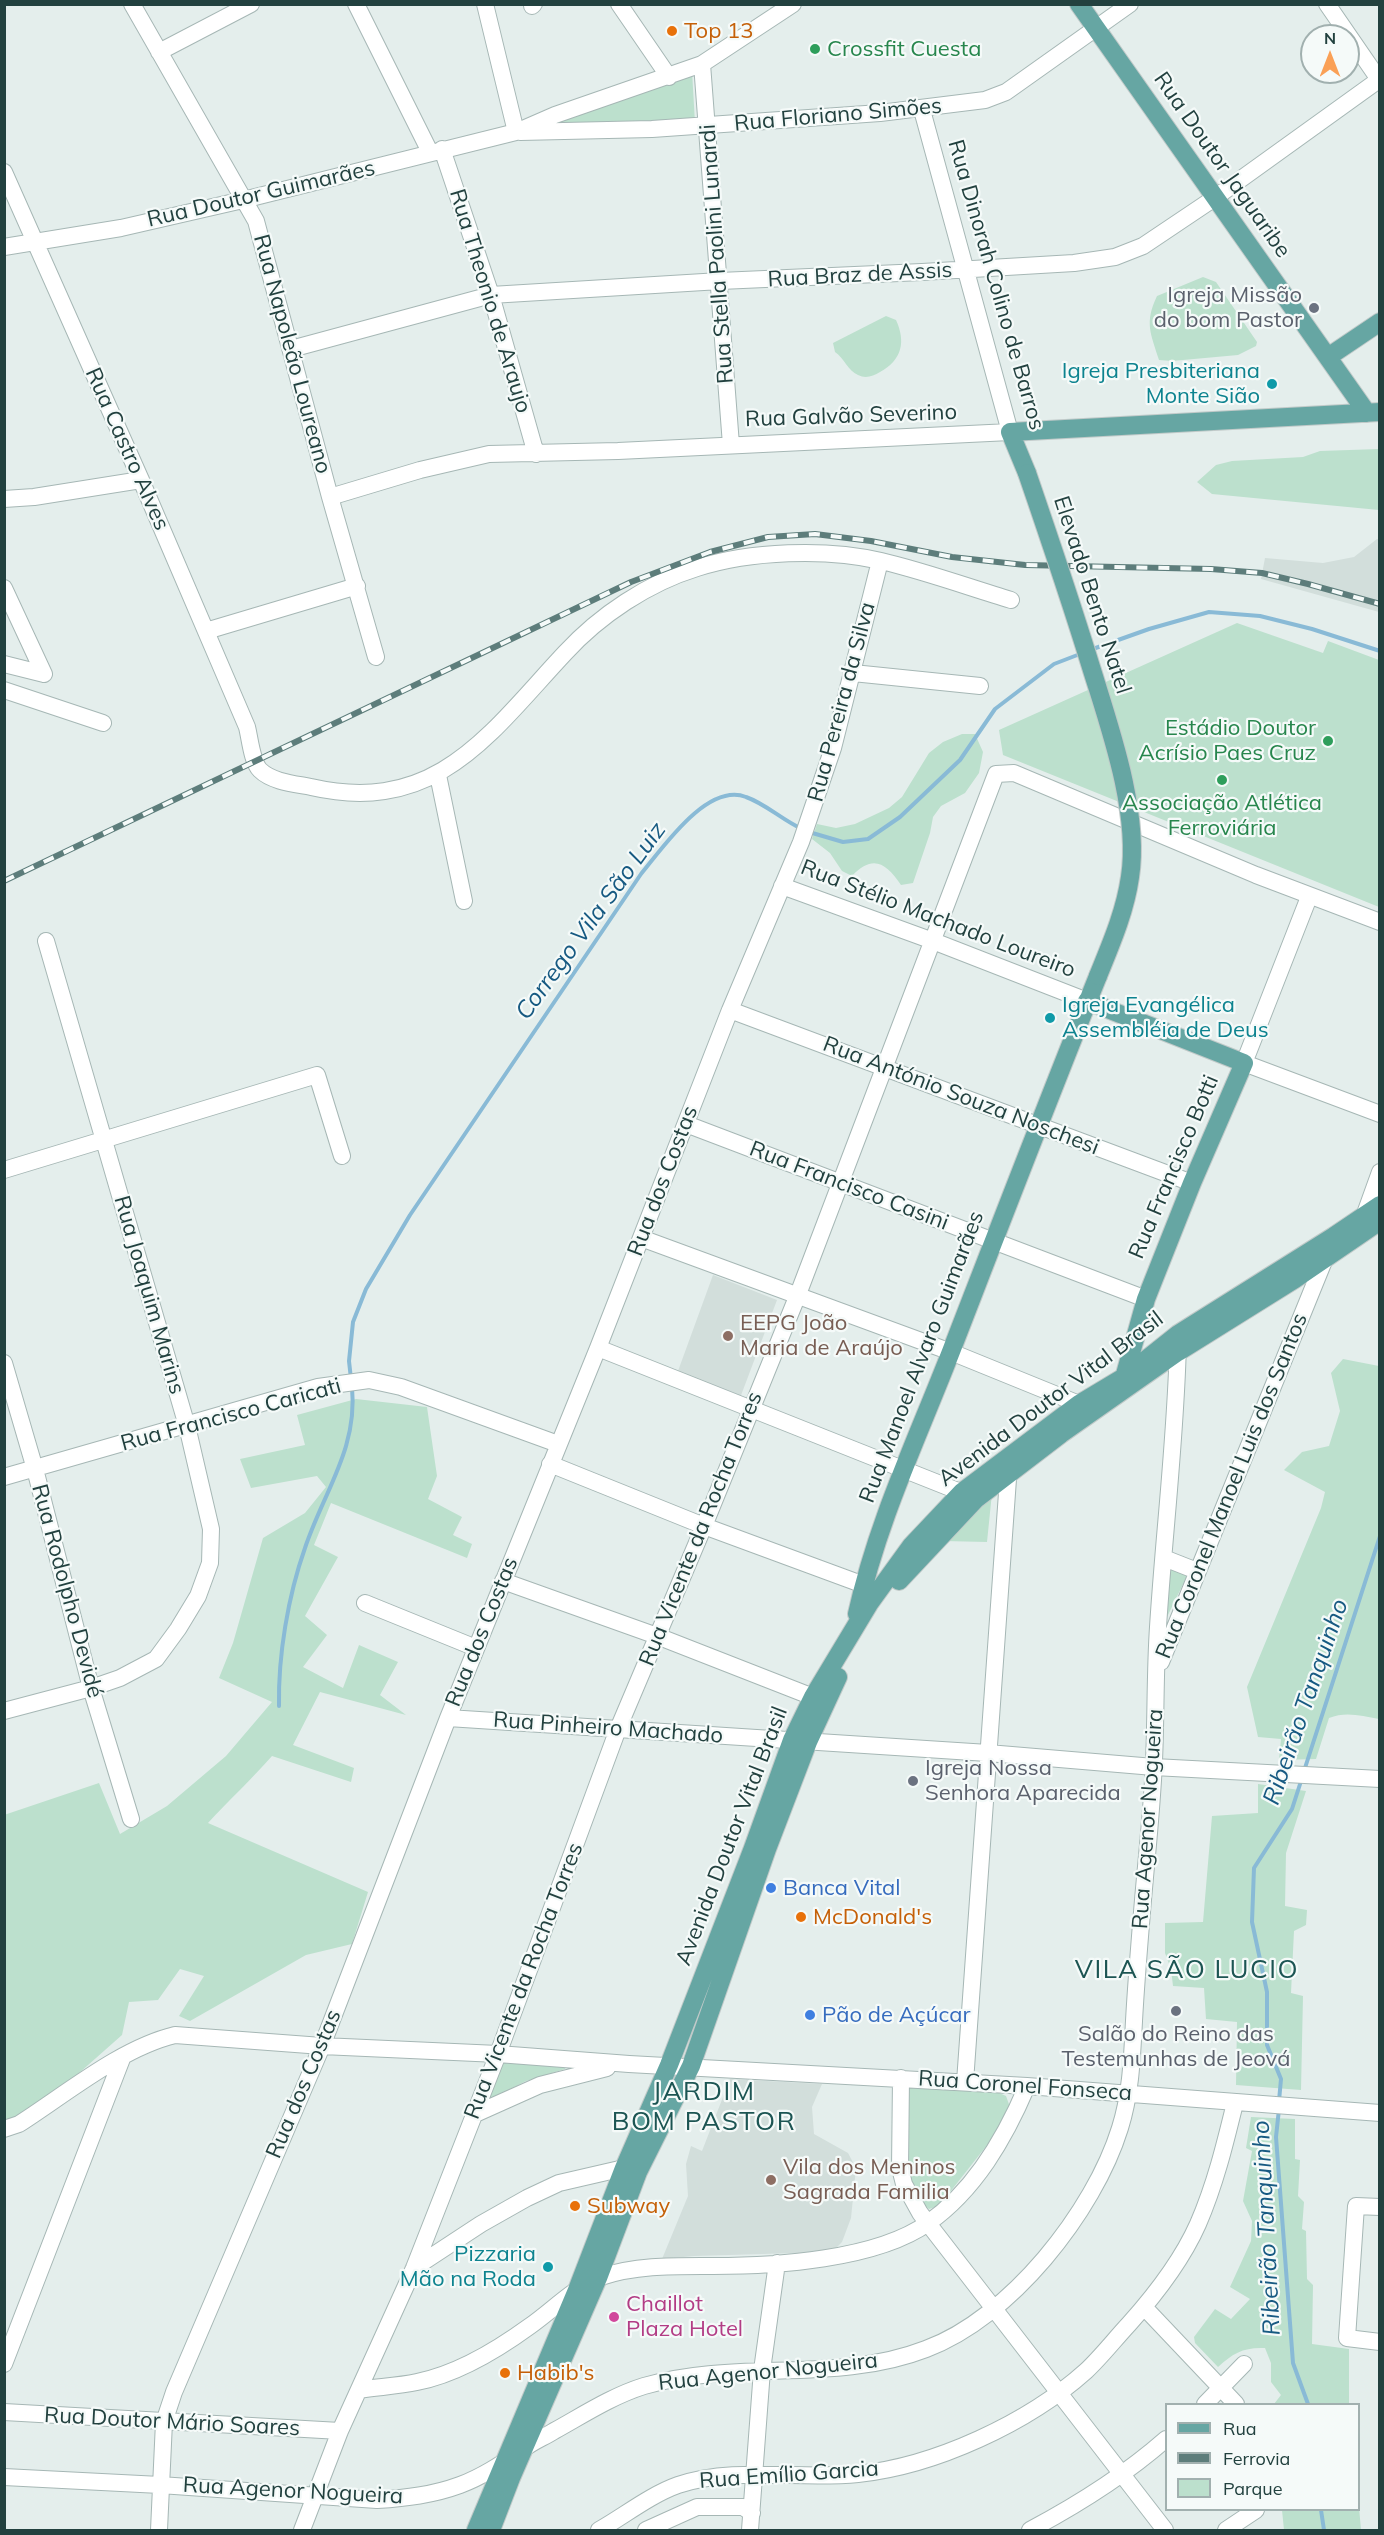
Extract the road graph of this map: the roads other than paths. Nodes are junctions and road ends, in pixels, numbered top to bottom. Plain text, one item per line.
1 (132, 4) edge
2 (251, 4) edge
3 (356, 4) edge
4 (485, 4) edge
5 (619, 4) edge
6 (793, 4) edge
7 (1079, 4) edge
8 (1130, 4) edge
9 (1327, 4) edge
10 (1096, 28) junction
11 (159, 52) junction
12 (702, 64) junction
13 (669, 77) junction
14 (1379, 80) edge
15 (922, 110) junction
16 (707, 126) junction
17 (516, 132) junction
18 (436, 151) junction
19 (4, 172) edge
20 (1216, 197) junction
21 (243, 200) junction
22 (35, 240) junction
23 (4, 247) edge
24 (965, 269) junction
25 (720, 281) junction
26 (491, 295) junction
27 (1380, 322) edge
28 (291, 349) junction
29 (1328, 357) junction
30 (1373, 412) edge
31 (1010, 432) junction
32 (730, 445) junction
33 (536, 454) junction
34 (1027, 472) joint
35 (141, 480) junction
36 (330, 497) junction
37 (4, 500) edge
38 (880, 561) junction
39 (357, 586) junction
40 (4, 588) edge
41 (1011, 600) dead end
42 (206, 631) junction
43 (376, 657) dead end
44 (4, 664) edge
45 (26, 670) junction
46 (853, 673) junction
47 (4, 674) edge
48 (980, 686) dead end
49 (4, 690) edge
50 (103, 723) dead end
51 (438, 775) junction
52 (801, 842) joint
53 (782, 886) junction
54 (1310, 897) junction
55 (464, 902) dead end
56 (1380, 922) edge
57 (46, 941) dead end
58 (933, 941) junction
59 (1098, 976) joint
60 (1088, 1001) junction
61 (730, 1010) junction
62 (1244, 1063) junction
63 (886, 1066) junction
64 (1380, 1114) edge
65 (686, 1124) junction
66 (1039, 1125) junction
67 (104, 1139) junction
68 (342, 1156) dead end
69 (4, 1170) edge
70 (1380, 1172) edge
71 (842, 1182) junction
72 (1192, 1182) junction
73 (1375, 1213) edge
74 (641, 1238) junction
75 (993, 1242) junction
76 (1326, 1256) junction
77 (1288, 1274) junction
78 (797, 1297) junction
79 (1146, 1299) junction
80 (1306, 1301) junction
81 (1178, 1343) junction
82 (598, 1348) junction
83 (951, 1352) junction
84 (4, 1363) edge
85 (1122, 1385) junction
86 (1079, 1404) junction
87 (750, 1409) junction
88 (187, 1426) junction
89 (558, 1444) junction
90 (1009, 1455) junction
91 (550, 1464) junction
92 (35, 1469) junction
93 (902, 1469) junction
94 (1009, 1474) junction
95 (4, 1477) edge
96 (969, 1495) junction
97 (704, 1526) junction
98 (1164, 1558) junction
99 (1197, 1570) junction
100 (502, 1581) junction
101 (864, 1584) junction
102 (365, 1603) dead end
103 (1177, 1622) junction
104 (855, 1625) junction
105 (1158, 1628) junction
106 (657, 1636) junction
107 (476, 1648) junction
108 (1157, 1671) junction
109 (91, 1688) junction
110 (813, 1697) junction
111 (4, 1711) edge
112 (448, 1718) junction
113 (618, 1729) junction
114 (800, 1741) junction
115 (988, 1753) junction
116 (1154, 1767) junction
117 (1380, 1779) edge
118 (131, 1819) dead end
119 (322, 2046) junction
120 (498, 2054) junction
121 (123, 2056) junction
122 (629, 2064) junction
123 (669, 2065) junction
124 (691, 2066) junction
125 (901, 2078) junction
126 (965, 2082) junction
127 (1027, 2086) junction
128 (1130, 2092) junction
129 (1235, 2103) junction
130 (1380, 2113) edge
131 (473, 2115) junction
132 (4, 2129) edge
133 (631, 2170) junction
134 (1380, 2207) edge
135 (927, 2224) junction
136 (777, 2263) junction
137 (414, 2268) junction
138 (598, 2278) junction
139 (576, 2290) junction
140 (1144, 2307) junction
141 (994, 2311) junction
142 (1380, 2342) edge
143 (4, 2364) edge
144 (1244, 2364) dead end
145 (762, 2370) junction
146 (1221, 2389) junction
147 (359, 2390) junction
148 (1058, 2391) junction
149 (1206, 2403) edge
150 (1235, 2403) edge
151 (4, 2412) edge
152 (164, 2422) junction
153 (340, 2431) junction
154 (1165, 2441) edge
155 (526, 2446) junction
156 (502, 2465) junction
157 (755, 2474) junction
158 (1123, 2474) junction
159 (4, 2477) edge
160 (160, 2485) junction
161 (316, 2496) junction
162 (1254, 2511) edge
163 (752, 2513) junction
164 (159, 2530) edge
165 (302, 2530) edge
166 (476, 2530) edge
167 (491, 2530) edge
168 (599, 2530) edge
169 (646, 2530) edge
170 (750, 2530) edge
171 (1030, 2530) edge
172 (1165, 2530) edge
173 (1226, 2530) edge

1 - 11 street, Rua Napoleão Loureano
2 - 11 street
3 - 18 street, Rua Theonio de Araujo
4 - 17 street
5 - 13 street
6 - 12 street
7 - 10 main road, Rua Doutor Jaguaribe
8 - 10 street, Rua Floriano Simões
9 - 14 street
10 - 15 street, Rua Floriano Simões
10 - 20 main road, Rua Doutor Jaguaribe
11 - 21 street, Rua Napoleão Loureano
12 - 13 street
12 - 16 street, Rua Stella Paolini Lunardi
13 - 17 street
14 - 20 street, Rua Braz de Assis
15 - 16 street, Rua Floriano Simões
15 - 24 street, Rua Dinorah Colino de Barros
16 - 17 street, Rua Floriano Simões
16 - 25 street, Rua Stella Paolini Lunardi
17 - 18 street, Rua Doutor Guimarães
18 - 21 street, Rua Doutor Guimarães
18 - 26 street, Rua Theonio de Araujo
19 - 22 street, Rua Castro Alves
20 - 24 street, Rua Braz de Assis
20 - 29 main road, Rua Doutor Jaguaribe
21 - 22 street, Rua Doutor Guimarães
21 - 28 street, Rua Napoleão Loureano
22 - 23 street, Rua Doutor Guimarães
22 - 35 street, Rua Castro Alves
24 - 25 street, Rua Braz de Assis
24 - 31 street, Rua Dinorah Colino de Barros
25 - 26 street, Rua Braz de Assis
25 - 32 street, Rua Stella Paolini Lunardi
26 - 28 street, Rua Braz de Assis
26 - 33 street, Rua Theonio de Araujo
27 - 29 main road
28 - 36 street, Rua Napoleão Loureano
29 - 30 main road, Rua Doutor Jaguaribe
30 - 31 main road, Rua Galvão Severino
31 - 32 street, Rua Galvão Severino
31 - 34 main road, Rua Dinorah Colino de Barros
32 - 33 street, Rua Galvão Severino
33 - 36 street, Rua Galvão Severino
34 - 59 main road, Elevado Bento Natel, bridge
35 - 37 street
35 - 42 street, Rua Castro Alves
36 - 39 street, Rua Napoleão Loureano
38 - 41 street, Rua Castro Alves
38 - 46 street, Rua Pereira da Silva
38 - 51 street, Rua Castro Alves
39 - 42 street
39 - 43 street, Rua Napoleão Loureano
40 - 45 street
42 - 51 street, Rua Castro Alves
44 - 45 street
45 - 47 street
46 - 48 street
46 - 52 street, Rua Pereira da Silva
49 - 50 street
51 - 55 street
52 - 53 street, Rua dos Costas
53 - 58 street, Rua Stélio Machado Loureiro
53 - 61 street, Rua dos Costas
54 - 56 street, Rua Vicente da Rocha Torres
54 - 58 street, Rua Vicente da Rocha Torres
54 - 62 street, Rua Francisco Botti
57 - 67 street, Rua Joaquim Marins
58 - 60 street, Rua Stélio Machado Loureiro
58 - 63 street, Rua Vicente da Rocha Torres
59 - 60 main road, Rua Manoel Alvaro Guimarães
60 - 62 main road, Rua Stélio Machado Loureiro
60 - 66 main road, Rua Manoel Alvaro Guimarães
61 - 63 street, Rua António Souza Noschesi
61 - 65 street, Rua dos Costas
62 - 64 street, Rua Stélio Machado Loureiro
62 - 72 main road, Rua Francisco Botti
63 - 66 street, Rua António Souza Noschesi
63 - 71 street, Rua Vicente da Rocha Torres
65 - 71 street, Rua Francisco Casini
65 - 74 street, Rua dos Costas
66 - 72 street, Rua António Souza Noschesi
66 - 75 main road, Rua Manoel Alvaro Guimarães
67 - 68 street
67 - 69 street
67 - 88 street, Rua Joaquim Marins
70 - 73 street
71 - 75 street, Rua Francisco Casini
71 - 78 street, Rua Vicente da Rocha Torres
72 - 79 main road, Rua Francisco Botti
73 - 76 main road, Avenida Doutor Vital Brasil
73 - 77 main road, Avenida Doutor Vital Brasil
74 - 78 street
74 - 82 street, Rua dos Costas
75 - 79 street, Rua Francisco Casini
75 - 83 main road, Rua Manoel Alvaro Guimarães
76 - 77 main road, Avenida Doutor Vital Brasil
76 - 80 street, Rua Coronel Manoel Luis dos Santos
77 - 80 street, Rua Coronel Manoel Luis dos Santos
77 - 81 main road, Avenida Doutor Vital Brasil
78 - 83 street
78 - 87 street, Rua Vicente da Rocha Torres
79 - 85 main road, Rua Francisco Botti
80 - 99 street, Rua Coronel Manoel Luis dos Santos
81 - 85 main road, Avenida Doutor Vital Brasil
81 - 98 street, Rua Agenor Nogueira
82 - 87 street
82 - 89 street, Rua dos Costas
83 - 86 street
83 - 93 main road, Rua Manoel Alvaro Guimarães
84 - 92 street, Rua Rodolpho Devidé
85 - 86 main road, Avenida Doutor Vital Brasil
85 - 94 main road, Avenida Doutor Vital Brasil
86 - 90 main road, Avenida Doutor Vital Brasil
87 - 93 street
87 - 97 street, Rua Vicente da Rocha Torres
88 - 89 street, Rua Francisco Caricati
88 - 92 street, Rua Francisco Caricati
88 - 109 street, Rua Joaquim Marins
89 - 91 street, Rua dos Costas
90 - 94 street
90 - 96 main road, Avenida Doutor Vital Brasil
91 - 97 street
91 - 100 street, Rua dos Costas
92 - 95 street, Rua Francisco Caricati
92 - 109 street, Rua Rodolpho Devidé
93 - 96 street
93 - 101 main road, Rua Manoel Alvaro Guimarães
94 - 96 main road, Avenida Doutor Vital Brasil
94 - 115 street
96 - 104 main road, Avenida Doutor Vital Brasil
96 - 114 main road, Avenida Doutor Vital Brasil
97 - 101 street
97 - 106 street, Rua Vicente da Rocha Torres
98 - 99 street
98 - 105 street, Rua Agenor Nogueira
99 - 103 street, Rua Coronel Manoel Luis dos Santos
100 - 106 street
100 - 107 street, Rua dos Costas
101 - 104 main road, Rua Manoel Alvaro Guimarães
102 - 107 street
103 - 105 street
103 - 108 street, Rua Coronel Manoel Luis dos Santos
104 - 110 main road, Avenida Doutor Vital Brasil
105 - 108 street, Rua Agenor Nogueira
106 - 110 street
106 - 113 street, Rua Vicente da Rocha Torres
107 - 112 street, Rua dos Costas
108 - 116 street, Rua Agenor Nogueira
109 - 111 street, Rua Joaquim Marins
109 - 118 street, Rua Rodolpho Devidé
110 - 114 main road, Avenida Doutor Vital Brasil
112 - 113 street, Rua Pinheiro Machado
112 - 119 street, Rua dos Costas
113 - 114 street, Rua Pinheiro Machado
113 - 120 street, Rua Vicente da Rocha Torres
114 - 115 street, Rua Pinheiro Machado
114 - 123 main road, Avenida Doutor Vital Brasil
114 - 124 main road, Avenida Doutor Vital Brasil
115 - 116 street, Rua Pinheiro Machado
115 - 126 street
116 - 117 street, Rua Pinheiro Machado
116 - 128 street, Rua Agenor Nogueira
119 - 120 street
119 - 121 street
119 - 152 street, Rua dos Costas
120 - 122 street
120 - 131 street, Rua Vicente da Rocha Torres
121 - 132 street
121 - 143 street
122 - 123 street, Rua Coronel Fonseca
122 - 131 street
123 - 124 street, Rua Coronel Fonseca
123 - 133 main road, Avenida Doutor Vital Brasil
124 - 125 street, Rua Coronel Fonseca
124 - 133 main road, Avenida Doutor Vital Brasil
125 - 126 street, Rua Coronel Fonseca
125 - 135 street
126 - 127 street, Rua Coronel Fonseca
127 - 128 street, Rua Coronel Fonseca
127 - 135 street
128 - 129 street, Rua Coronel Fonseca
128 - 141 street, Rua Agenor Nogueira
129 - 130 street, Rua Coronel Fonseca
129 - 140 street, Rua Emílio Garcia
131 - 137 street, Rua Vicente da Rocha Torres
133 - 137 street
133 - 138 main road, Avenida Doutor Vital Brasil
133 - 139 main road, Avenida Doutor Vital Brasil
134 - 142 street
135 - 136 street
135 - 141 street
136 - 138 street
136 - 145 street
137 - 147 street, Rua Vicente da Rocha Torres
138 - 139 street
138 - 155 main road, Avenida Doutor Vital Brasil
139 - 147 street
139 - 156 main road, Avenida Doutor Vital Brasil
140 - 146 street
140 - 148 street, Rua Emílio Garcia
141 - 145 street, Rua Agenor Nogueira
141 - 148 street
144 - 146 street
145 - 155 street, Rua Agenor Nogueira
145 - 157 street
146 - 149 street
146 - 150 street
147 - 153 street, Rua Vicente da Rocha Torres
148 - 157 street, Rua Emílio Garcia
148 - 158 street
151 - 152 street, Rua Doutor Mário Soares
152 - 153 street, Rua Doutor Mário Soares
152 - 160 street, Rua dos Costas
153 - 161 street, Rua Vicente da Rocha Torres
154 - 158 street
155 - 156 street, Rua Agenor Nogueira
155 - 167 main road, Avenida Doutor Vital Brasil
156 - 161 street, Rua Agenor Nogueira
156 - 166 main road, Avenida Doutor Vital Brasil
157 - 163 street
157 - 168 street, Rua Emílio Garcia
158 - 171 street
158 - 172 street
159 - 160 street, Rua Agenor Nogueira
160 - 161 street, Rua Agenor Nogueira
160 - 164 street, Rua dos Costas
161 - 165 street, Rua Vicente da Rocha Torres
162 - 173 street
163 - 169 street
163 - 170 street

